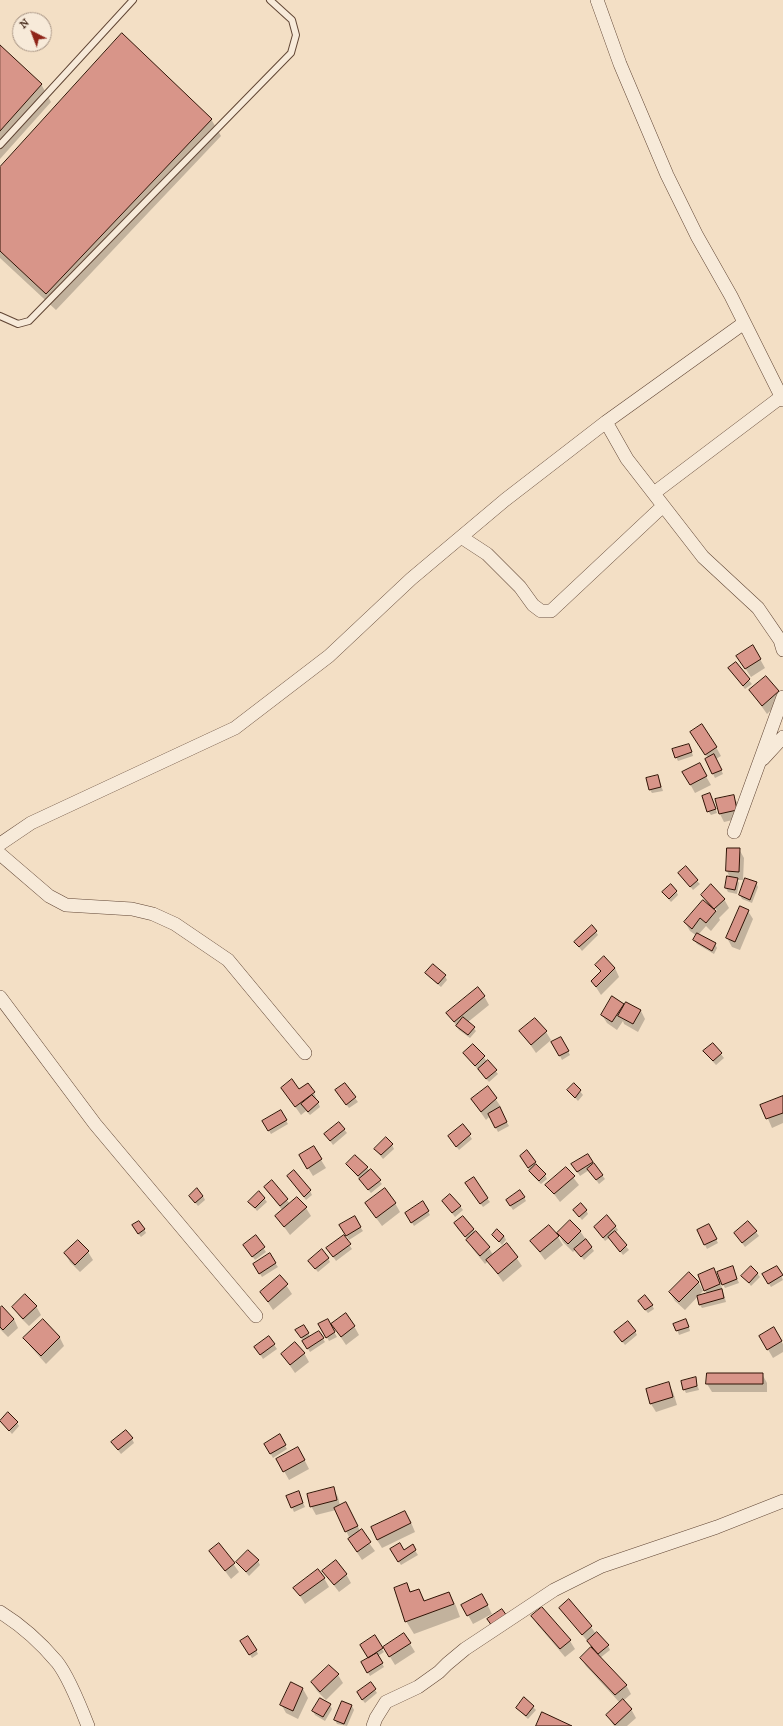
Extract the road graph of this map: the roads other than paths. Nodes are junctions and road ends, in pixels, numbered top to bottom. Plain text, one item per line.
1 (133, 0) edge
2 (270, 0) edge
3 (597, 0) edge
4 (0, 145) edge
5 (0, 316) edge
6 (744, 323) junction
7 (782, 398) edge
8 (606, 422) junction
9 (654, 494) junction
10 (663, 506) junction
11 (461, 537) junction
12 (783, 650) edge
13 (783, 697) edge
14 (783, 737) edge
15 (758, 765) junction
16 (734, 832) dead end
17 (0, 844) edge
18 (0, 854) edge
19 (0, 997) edge
20 (305, 1053) dead end
21 (256, 1316) dead end
22 (783, 1501) edge
23 (0, 1612) edge
24 (88, 1726) edge
25 (373, 1726) edge

1 - 4 lane
2 - 5 lane
3 - 6 street
6 - 7 street
6 - 8 street
7 - 9 street
8 - 9 street
8 - 11 street
9 - 10 street
10 - 11 street
10 - 12 street
11 - 17 street
13 - 15 street
14 - 15 street
15 - 16 street
18 - 20 street
19 - 21 street
22 - 25 street
23 - 24 street

